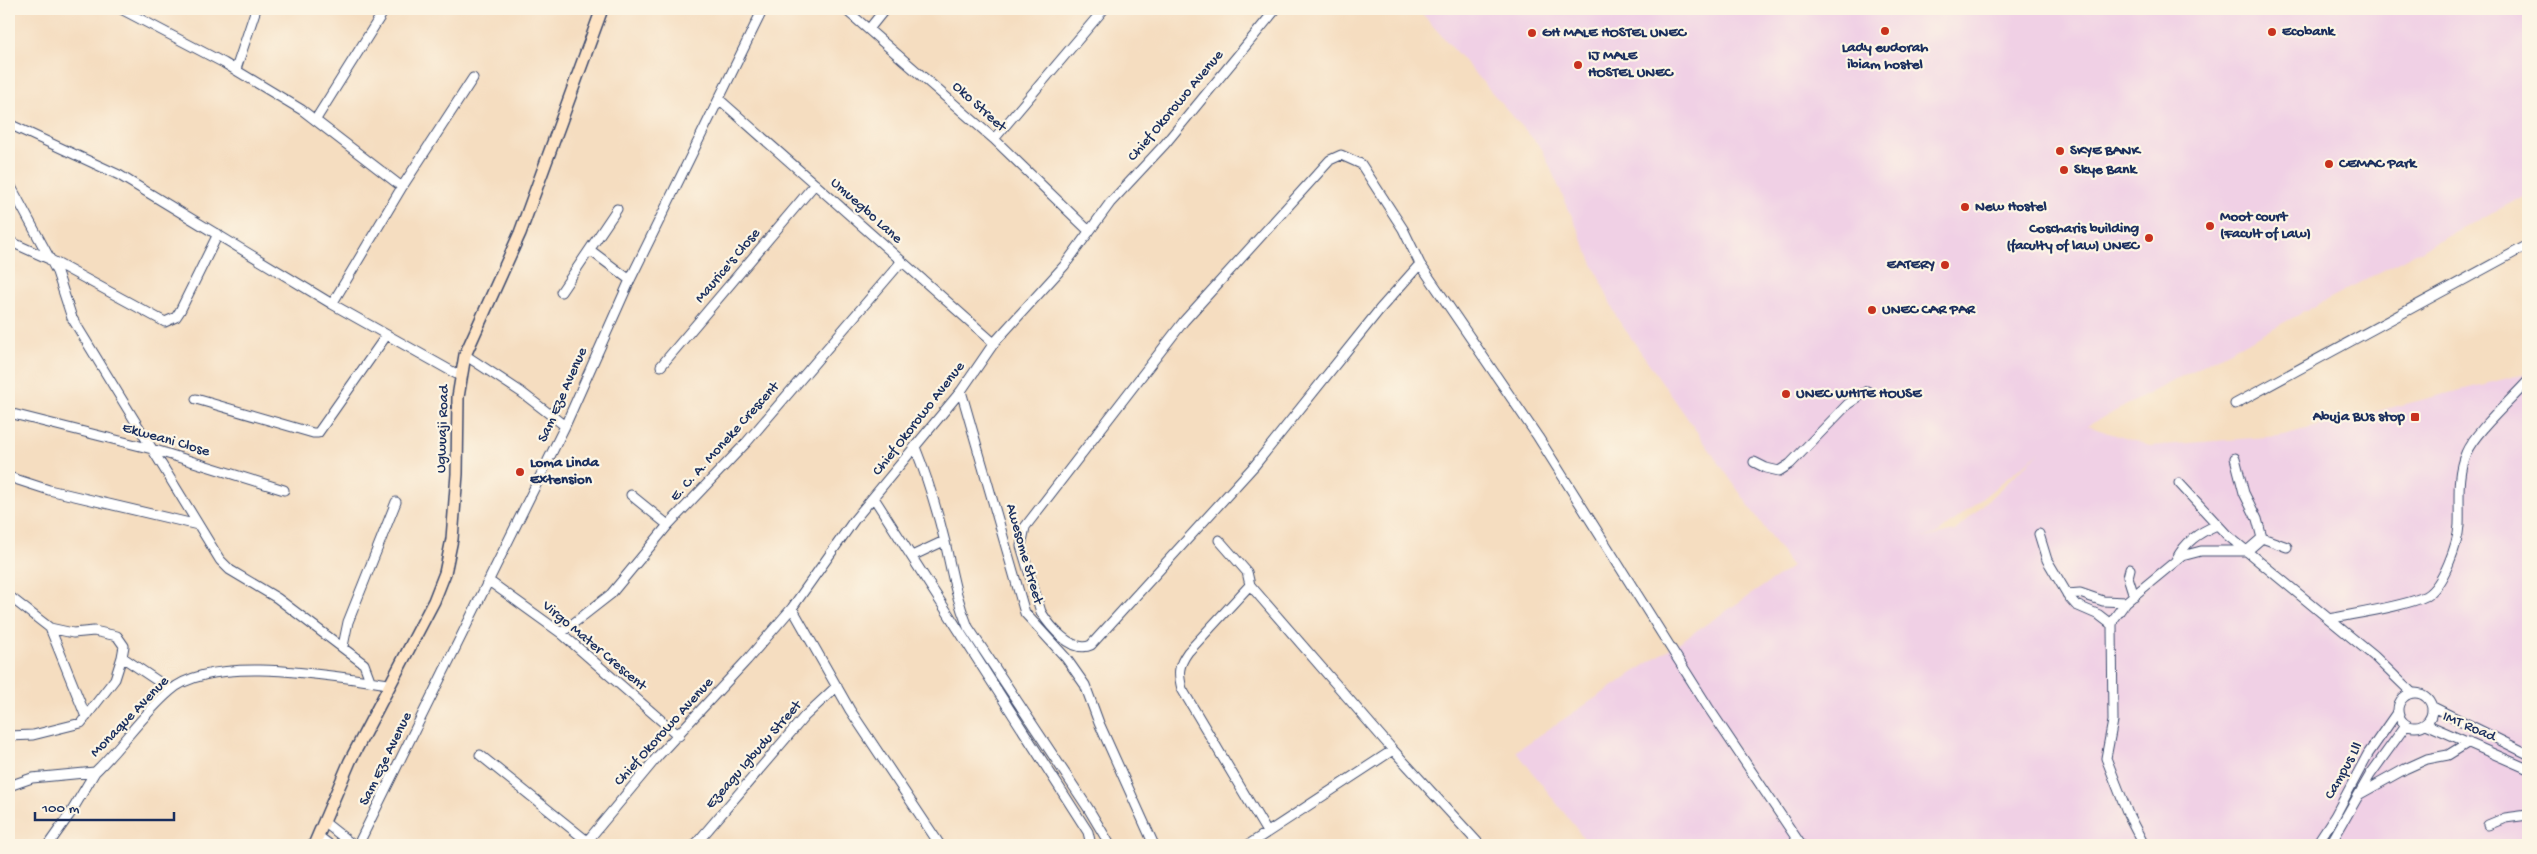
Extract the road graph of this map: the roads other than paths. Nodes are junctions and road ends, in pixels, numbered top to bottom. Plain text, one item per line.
1 (121, 9) edge
2 (256, 9) edge
3 (385, 9) edge
4 (602, 9) edge
5 (763, 9) edge
6 (845, 9) edge
7 (885, 9) edge
8 (1104, 9) edge
9 (1276, 9) edge
10 (868, 29) junction
11 (236, 69) junction
12 (473, 78) dead end
13 (720, 100) junction
14 (316, 119) junction
15 (9, 124) edge
16 (994, 139) junction
17 (9, 183) edge
18 (816, 184) junction
19 (402, 187) junction
20 (617, 209) dead end
21 (1089, 231) junction
22 (218, 234) junction
23 (9, 241) edge
24 (2528, 245) edge
25 (590, 250) junction
26 (49, 259) junction
27 (902, 261) junction
28 (1420, 264) junction
29 (630, 280) junction
30 (561, 292) dead end
31 (332, 304) junction
32 (386, 336) junction
33 (994, 343) junction
34 (465, 355) junction
35 (661, 366) dead end
36 (460, 376) junction
37 (2528, 381) edge
38 (961, 390) junction
39 (1868, 391) dead end
40 (196, 399) dead end
41 (2235, 404) dead end
42 (9, 413) edge
43 (565, 426) junction
44 (915, 446) junction
45 (152, 449) junction
46 (2235, 458) dead end
47 (1754, 462) dead end
48 (9, 477) edge
49 (2179, 483) dead end
50 (284, 490) dead end
51 (631, 495) dead end
52 (874, 498) junction
53 (396, 502) dead end
54 (668, 525) junction
55 (198, 526) junction
56 (2216, 526) junction
57 (2039, 534) dead end
58 (2262, 538) junction
59 (1218, 540) dead end
60 (944, 541) junction
61 (2287, 547) dead end
62 (2246, 551) junction
63 (912, 556) junction
64 (2176, 560) junction
65 (2130, 569) dead end
66 (489, 581) junction
67 (1250, 585) junction
68 (2067, 594) junction
69 (9, 596) edge
70 (2134, 596) junction
71 (2126, 602) junction
72 (792, 608) junction
73 (2329, 619) junction
74 (2112, 625) junction
75 (50, 628) junction
76 (561, 633) junction
77 (343, 646) junction
78 (122, 657) junction
79 (370, 680) junction
80 (389, 684) junction
81 (837, 686) junction
82 (171, 690) junction
83 (2408, 691) junction
84 (2433, 707) junction
85 (2398, 710) junction
86 (86, 717) junction
87 (2426, 724) junction
88 (2406, 725) junction
89 (9, 736) edge
90 (679, 736) junction
91 (2469, 742) junction
92 (1393, 750) junction
93 (2528, 754) edge
94 (480, 755) dead end
95 (2528, 769) edge
96 (95, 772) junction
97 (9, 786) edge
98 (2360, 794) junction
99 (2528, 815) edge
100 (324, 822) junction
101 (2488, 825) dead end
102 (1267, 832) junction
103 (316, 841) edge
104 (585, 843) edge
105 (48, 845) edge
106 (330, 845) edge
107 (353, 845) edge
108 (358, 845) edge
109 (695, 845) edge
110 (940, 845) edge
111 (1091, 845) edge
112 (1110, 845) edge
113 (1154, 845) edge
114 (1248, 845) edge
115 (1480, 845) edge
116 (1801, 845) edge
117 (2144, 845) edge
118 (2316, 845) edge
119 (2330, 845) edge

1 - 11 street
2 - 11 street
3 - 14 street
4 - 34 main road, Ugwuaji Road
5 - 13 street, Sam Eze Avenue
6 - 10 street, Oko Street
7 - 10 street
8 - 16 street
9 - 21 street, Chief Okorowo Avenue
10 - 16 street, Oko Street
11 - 14 street
12 - 19 street
13 - 18 street, Umuegbo Lane
13 - 29 street, Sam Eze Avenue
14 - 19 street
15 - 22 street
16 - 21 street, Oko Street
17 - 26 street
18 - 27 street, Umuegbo Lane
18 - 35 street, Maurice's Close
19 - 31 street
20 - 25 street
21 - 33 street, Chief Okorowo Avenue
22 - 26 street
22 - 31 street
23 - 26 street
24 - 41 street
25 - 29 street
25 - 30 street
26 - 45 street
27 - 33 street, Umuegbo Lane
27 - 54 street, E. C. A. Moneke Crescent
28 - 28 street
28 - 116 street
29 - 43 street, Sam Eze Avenue
31 - 32 street
32 - 36 street
32 - 40 street
33 - 38 street, Chief Okorowo Avenue
34 - 36 main road, Ugwuaji Road
34 - 43 street
36 - 80 main road, Ugwuaji Road
37 - 73 street
38 - 44 street, Chief Okorowo Avenue
38 - 113 street, Awesome Street
39 - 47 street
42 - 45 street, Ekweani Close
43 - 66 street, Sam Eze Avenue
44 - 52 street, Chief Okorowo Avenue
44 - 60 street
45 - 50 street, Ekweani Close
45 - 55 street
46 - 58 street
48 - 55 street
49 - 56 street
51 - 54 street
52 - 63 street
52 - 72 street, Chief Okorowo Avenue
53 - 77 street
54 - 76 street, E. C. A. Moneke Crescent
55 - 77 street
56 - 62 street
56 - 64 street
57 - 68 street
58 - 61 street
58 - 62 street
59 - 67 street
60 - 63 street
60 - 112 street
62 - 64 street
62 - 73 street
63 - 111 street
64 - 70 street
65 - 70 street
66 - 76 street, Virgo Mater Crescent
66 - 108 street, Sam Eze Avenue
67 - 92 street
67 - 102 street
68 - 71 street
68 - 74 street
69 - 75 street
70 - 71 street
71 - 74 street
72 - 81 street
72 - 90 street, Chief Okorowo Avenue
73 - 83 street
74 - 117 street
75 - 78 street
75 - 86 street
76 - 90 street, Virgo Mater Crescent
77 - 79 street
78 - 82 street
78 - 86 street
79 - 80 street, Monaque Avenue
79 - 82 street, Monaque Avenue
80 - 100 main road, Ugwuaji Road
81 - 109 street, Ezeagu Igbudu Street
81 - 110 street
82 - 96 street, Monaque Avenue
83 - 84 street
83 - 85 street
84 - 87 street
84 - 93 street, IMT Road
85 - 88 street
85 - 118 street, Campus Lll
86 - 89 street
87 - 88 street
87 - 91 street, IMT Road
88 - 98 street
90 - 104 street, Chief Okorowo Avenue
91 - 95 street, IMT Road
91 - 98 street
92 - 102 street
92 - 115 street
94 - 104 street
96 - 97 street, Monaque Avenue
96 - 105 street
98 - 119 street
99 - 101 street
100 - 103 main road, Ugwuaji Road
100 - 107 street
102 - 114 street
103 - 106 street

